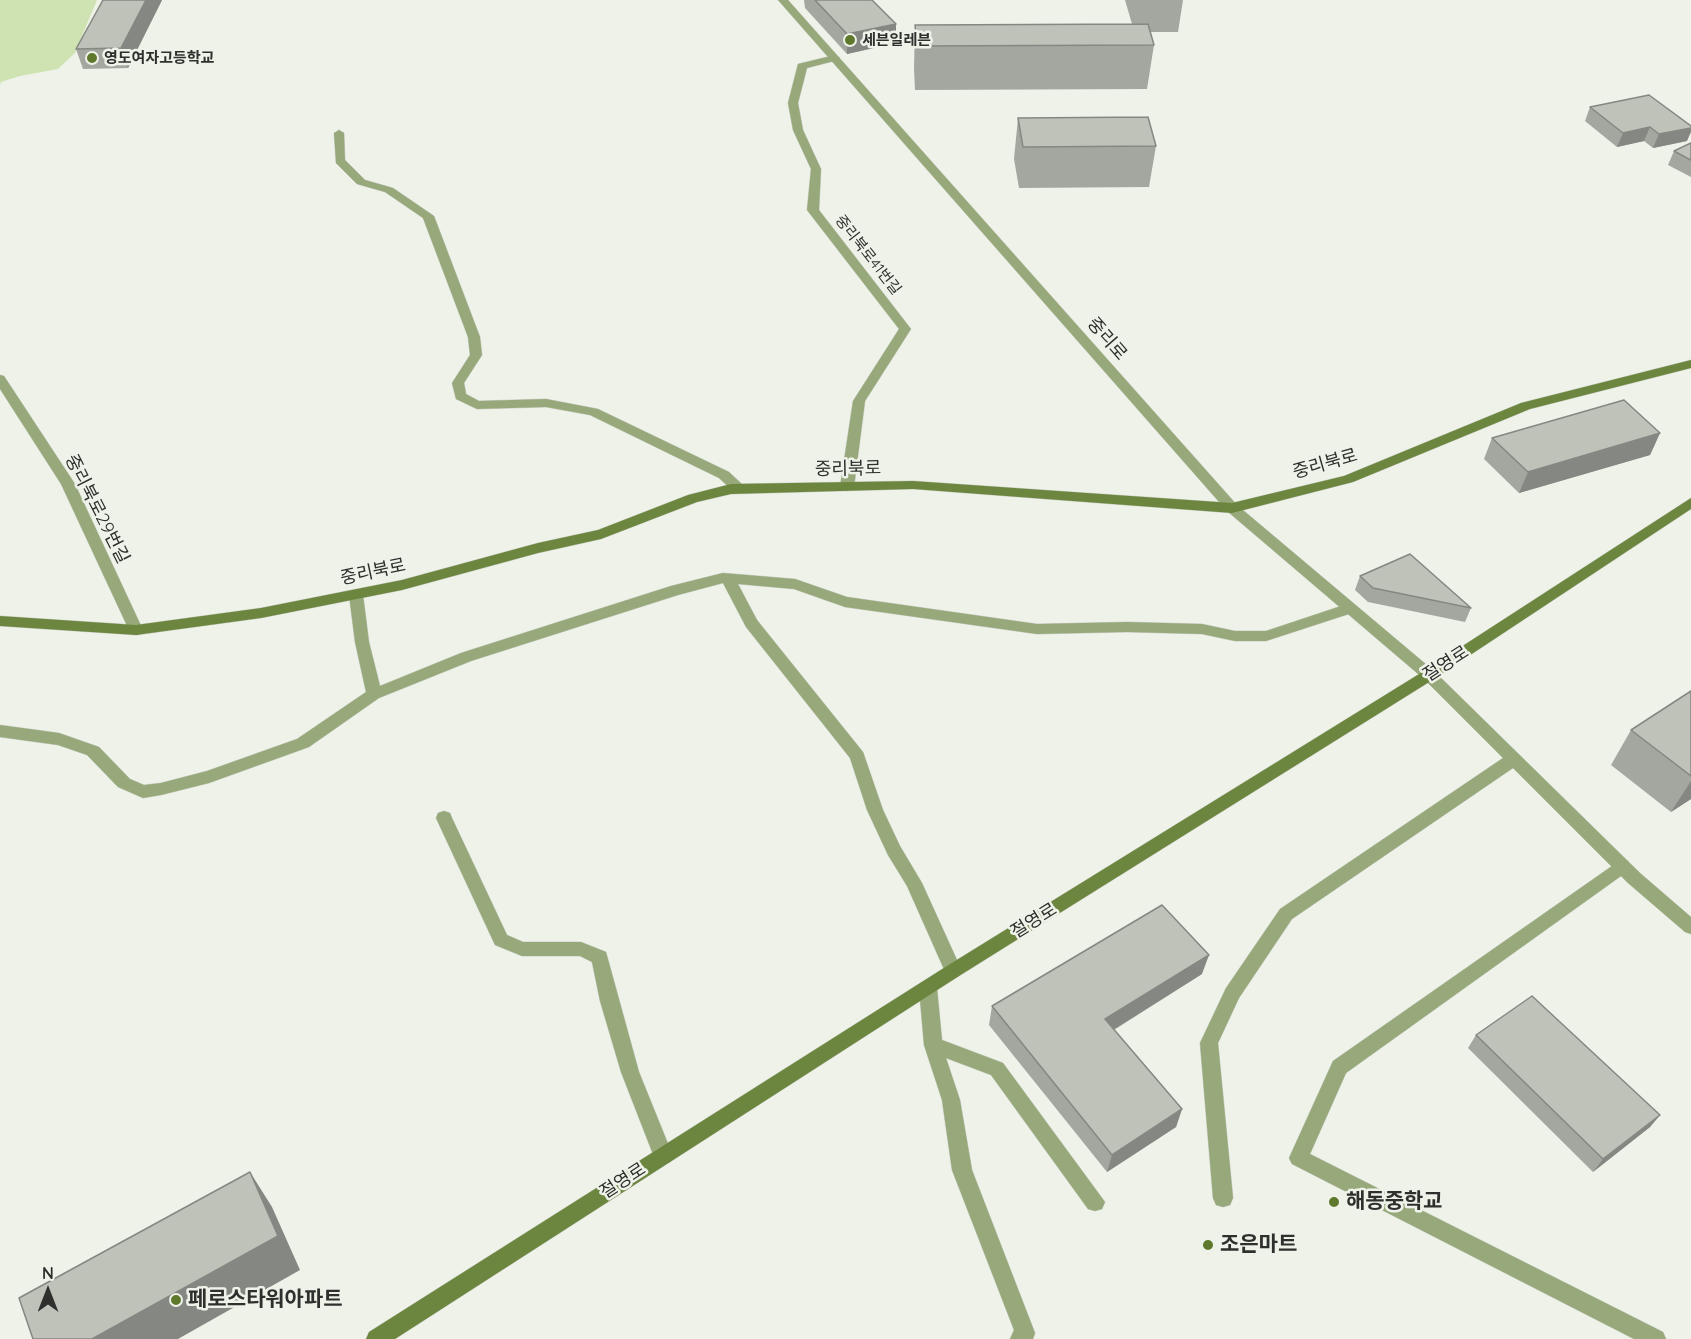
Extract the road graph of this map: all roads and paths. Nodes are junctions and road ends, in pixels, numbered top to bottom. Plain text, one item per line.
1 (783, 0) edge
2 (835, 58) junction
3 (339, 133) dead end
4 (1691, 364) edge
5 (0, 379) edge
6 (847, 487) junction
7 (739, 489) junction
8 (1691, 503) edge
9 (1232, 508) junction
10 (728, 579) junction
11 (356, 595) junction
12 (1350, 608) junction
13 (0, 621) edge
14 (136, 630) junction
15 (1429, 675) junction
16 (374, 694) junction
17 (0, 731) edge
18 (1513, 760) junction
19 (444, 818) dead end
20 (1622, 866) junction
21 (1691, 927) edge
22 (953, 971) junction
23 (928, 987) junction
24 (933, 1045) junction
25 (663, 1156) junction
26 (1223, 1198) dead end
27 (1095, 1202) dead end
28 (376, 1339) edge
29 (1020, 1339) edge
30 (1656, 1339) edge

1 - 2 street, 중리로
2 - 6 street, 중리북로41번길
2 - 9 street, 중리로
3 - 7 street
4 - 9 main road, 중리북로
5 - 14 street, 중리북로29번길
6 - 7 main road, 중리북로
6 - 9 main road, 중리북로
7 - 11 main road, 중리북로
8 - 15 main road, 절영로
9 - 12 street, 중리로
10 - 12 street
10 - 16 street
10 - 22 street
11 - 14 main road, 중리북로
11 - 16 street
12 - 15 street, 중리로
13 - 14 main road, 중리북로
15 - 18 street, 중리로
15 - 22 main road, 절영로
16 - 17 street
18 - 20 street, 중리로
18 - 26 street
19 - 25 street
20 - 21 street, 중리로
20 - 30 street
22 - 23 main road, 절영로
23 - 24 street
23 - 25 main road, 절영로
24 - 27 street
24 - 29 street
25 - 28 main road, 절영로

